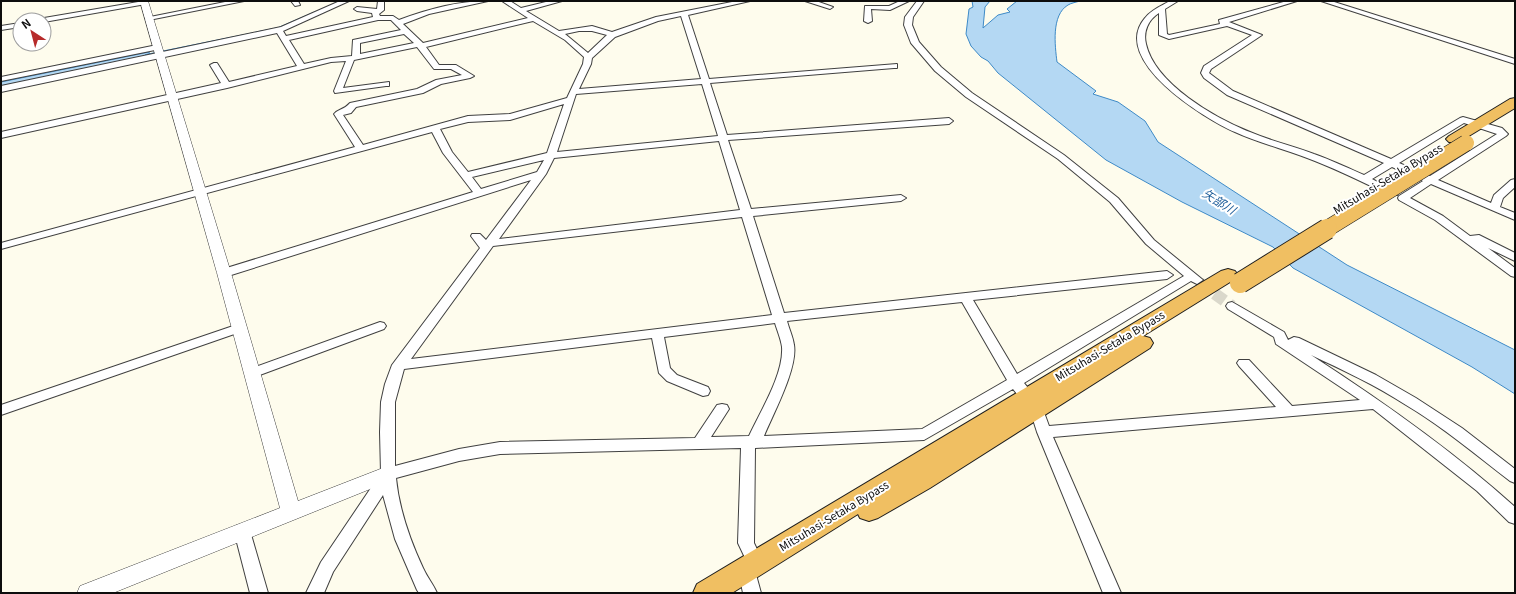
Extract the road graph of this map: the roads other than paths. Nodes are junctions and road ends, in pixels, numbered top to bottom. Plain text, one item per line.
1 (242, 1) edge
2 (346, 1) edge
3 (381, 1) edge
4 (485, 1) edge
5 (505, 1) edge
6 (558, 1) edge
7 (747, 1) edge
8 (808, 1) edge
9 (920, 1) edge
10 (1175, 1) edge
11 (1294, 1) edge
12 (1324, 1) edge
13 (144, 2) edge
14 (901, 2) edge
15 (830, 7) dead end
16 (1162, 8) junction
17 (357, 9) dead end
18 (519, 10) junction
19 (684, 13) junction
20 (378, 14) junction
21 (149, 18) junction
22 (52, 19) edge
23 (533, 19) junction
24 (868, 21) dead end
25 (398, 23) junction
26 (1228, 24) junction
27 (12, 26) edge
28 (256, 26) dead end
29 (1, 28) edge
30 (279, 30) junction
31 (406, 31) junction
32 (558, 33) junction
33 (612, 35) junction
34 (284, 39) junction
35 (420, 45) junction
36 (158, 52) junction
37 (588, 57) junction
38 (354, 58) junction
39 (1515, 62) edge
40 (214, 65) dead end
41 (894, 66) dead end
42 (302, 67) junction
43 (1, 79) edge
44 (706, 81) junction
45 (386, 84) dead end
46 (227, 86) junction
47 (1, 89) edge
48 (171, 96) junction
49 (571, 96) junction
50 (1515, 102) edge
51 (1515, 110) edge
52 (949, 121) dead end
53 (1485, 126) junction
54 (435, 128) junction
55 (1, 135) edge
56 (722, 138) junction
57 (360, 148) junction
58 (550, 156) junction
59 (1390, 163) junction
60 (541, 174) junction
61 (465, 176) junction
62 (1365, 179) junction
63 (1430, 181) junction
64 (1515, 182) edge
65 (199, 192) junction
66 (479, 193) junction
67 (901, 198) dead end
68 (1404, 198) junction
69 (1494, 208) junction
70 (746, 213) junction
71 (1515, 217) edge
72 (1439, 218) junction
73 (476, 236) dead end
74 (488, 245) junction
75 (1, 246) edge
76 (1515, 258) edge
77 (224, 273) junction
78 (1515, 273) edge
79 (1167, 275) dead end
80 (965, 297) junction
81 (1232, 306) tunnel mouth
82 (780, 318) junction
83 (380, 326) dead end
84 (239, 328) junction
85 (658, 333) junction
86 (1280, 335) junction
87 (1244, 363) dead end
88 (399, 365) junction
89 (252, 373) junction
90 (703, 391) dead end
91 (1376, 404) junction
92 (1031, 405) junction
93 (722, 409) dead end
94 (1, 410) edge
95 (1289, 412) junction
96 (751, 442) junction
97 (699, 443) junction
98 (388, 474) junction
99 (1515, 478) edge
100 (291, 511) junction
101 (1515, 517) edge
102 (242, 531) junction
103 (747, 580) edge
104 (88, 593) edge
105 (259, 593) edge
106 (315, 593) edge
107 (428, 593) edge
108 (707, 593) edge
109 (1112, 593) edge

1 - 21 street
2 - 30 street
3 - 20 street
4 - 25 street
5 - 18 street
6 - 18 street
7 - 19 street
8 - 15 street
9 - 92 street
10 - 16 street
11 - 26 street
12 - 39 street
13 - 21 street
13 - 22 street
14 - 24 street
16 - 26 street
16 - 62 street
17 - 20 street
18 - 23 street
19 - 33 street
19 - 44 street
20 - 25 street
20 - 34 street
21 - 36 street
23 - 32 street
23 - 35 street
25 - 31 street
26 - 59 street
27 - 29 street
28 - 36 street
30 - 34 street
30 - 36 street
31 - 35 street
31 - 38 street
32 - 33 street
32 - 37 street
33 - 37 street
34 - 42 street
35 - 38 street
35 - 57 street
36 - 43 street
36 - 47 street
36 - 48 street
37 - 49 street
38 - 42 street
38 - 45 street
40 - 46 street
41 - 44 street
42 - 46 street
44 - 49 street
44 - 56 street
46 - 48 street
48 - 55 street
48 - 65 street
49 - 54 street
49 - 58 street
50 - 53 highway, Mitsuhasi-Setaka Bypass
51 - 53 highway, Mitsuhasi-Setaka Bypass
52 - 56 street
53 - 59 street
53 - 63 street
53 - 92 highway, Mitsuhasi-Setaka Bypass, bridge
54 - 57 street
54 - 61 street
56 - 58 street
56 - 70 street
57 - 65 street
58 - 60 street
58 - 61 street
59 - 62 street
59 - 63 street
60 - 66 street
60 - 74 street
61 - 66 street
62 - 68 street
63 - 68 street
63 - 69 street
64 - 69 street
65 - 75 street
65 - 77 street
66 - 77 street
67 - 70 street
68 - 72 street
69 - 71 street
70 - 74 street
70 - 82 street
72 - 76 street
72 - 78 street
73 - 74 street
74 - 88 street
77 - 84 street
79 - 80 street
80 - 82 street
80 - 92 street
81 - 86 street
82 - 85 street
82 - 96 street
83 - 89 street
84 - 89 street
84 - 94 street
85 - 88 street
85 - 90 street
86 - 91 street
86 - 99 street
87 - 95 street
88 - 98 street
89 - 100 street
91 - 95 street
91 - 101 street
92 - 95 street
92 - 96 street
92 - 103 highway, Mitsuhasi-Setaka Bypass
92 - 109 street
93 - 97 street
96 - 97 street
96 - 103 street
97 - 98 street
98 - 100 street
98 - 106 street
98 - 107 street
100 - 102 street
102 - 104 street
102 - 105 street
103 - 108 highway, Mitsuhasi-Setaka Bypass

